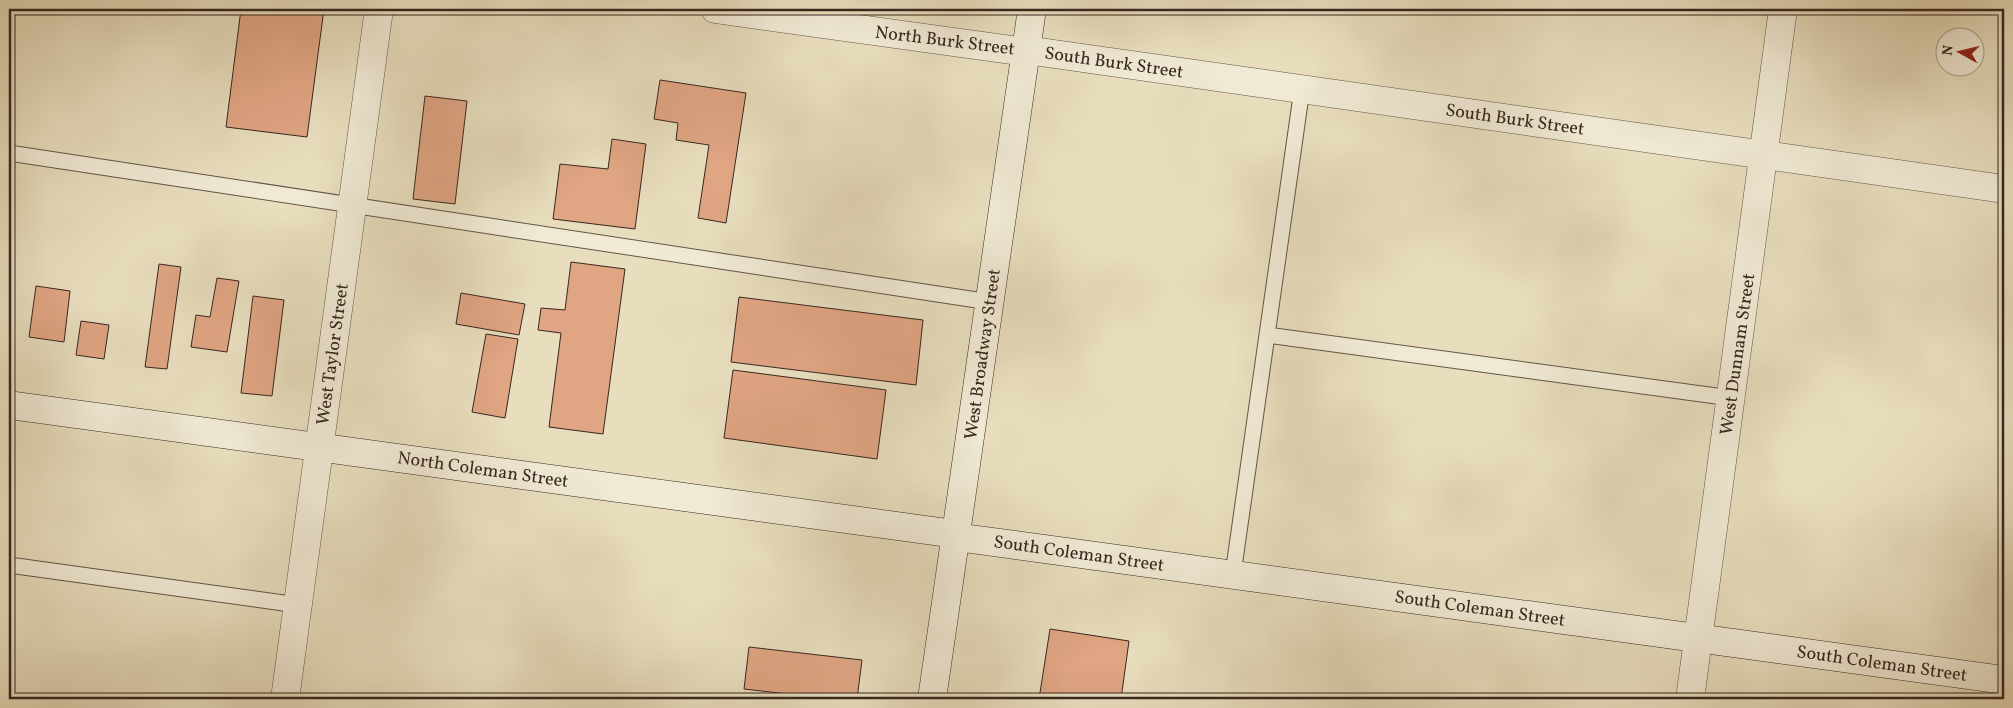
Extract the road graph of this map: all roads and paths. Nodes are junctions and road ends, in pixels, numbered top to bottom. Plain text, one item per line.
1 (379, 9) edge
2 (715, 9) edge
3 (1032, 9) edge
4 (1783, 9) edge
5 (1026, 50) junction
6 (1302, 89) junction
7 (9, 153) edge
8 (1763, 154) junction
9 (2004, 189) edge
10 (353, 206) junction
11 (990, 302) junction
12 (1267, 335) junction
13 (1731, 398) junction
14 (9, 405) edge
15 (320, 447) junction
16 (956, 537) junction
17 (9, 565) edge
18 (1233, 574) junction
19 (298, 605) junction
20 (1698, 638) junction
21 (2004, 680) edge
22 (285, 699) edge
23 (932, 699) edge
24 (1690, 699) edge

1 - 10 street, West Taylor Street
2 - 5 street, North Burk Street
3 - 5 street, West Broadway Street
4 - 8 street, West Dunnam Street
5 - 6 street, South Burk Street
5 - 11 street, West Broadway Street
6 - 8 street, South Burk Street
6 - 12 lane
7 - 10 lane
8 - 9 street, South Burk Street
8 - 13 street, West Dunnam Street
10 - 11 lane
10 - 15 street, West Taylor Street
11 - 16 street, West Broadway Street
12 - 13 lane
12 - 18 lane
13 - 20 street, West Dunnam Street
14 - 15 street, North Coleman Street
15 - 16 street, North Coleman Street
15 - 19 street, West Taylor Street
16 - 18 street, South Coleman Street
16 - 23 street, West Broadway Street
17 - 19 lane
18 - 20 street, South Coleman Street
19 - 22 street, West Taylor Street
20 - 21 street, South Coleman Street
20 - 24 street, West Dunnam Street

